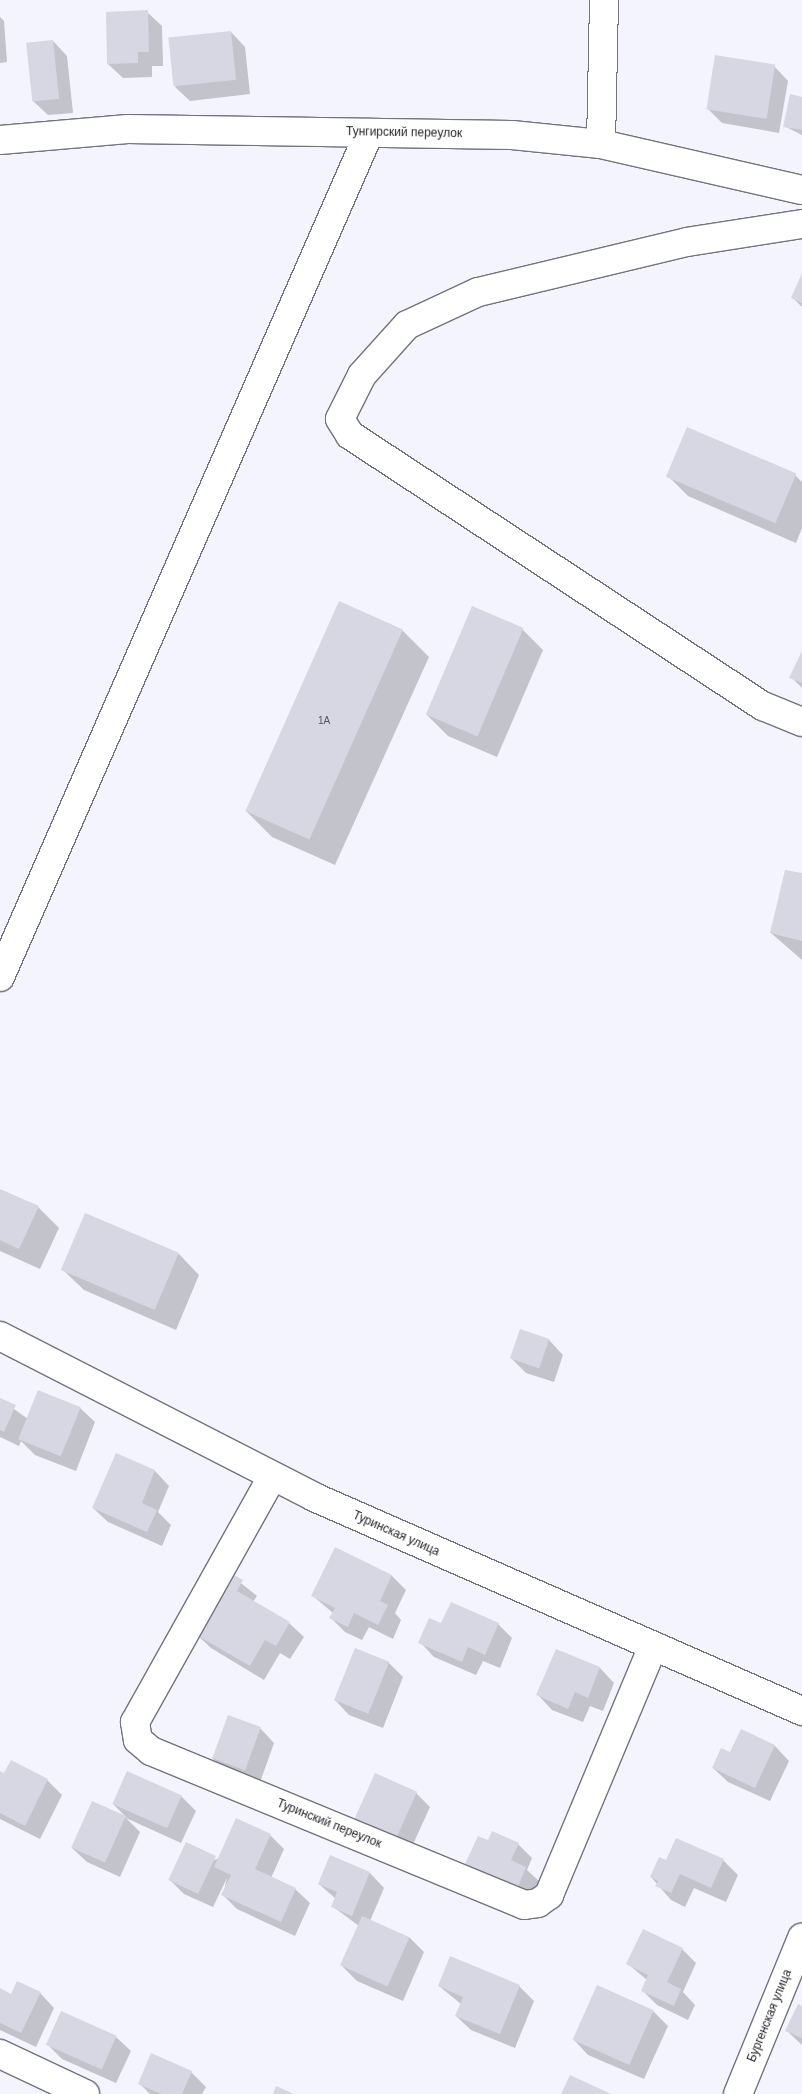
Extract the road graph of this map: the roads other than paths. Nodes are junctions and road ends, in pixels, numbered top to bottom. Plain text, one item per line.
1 (604, 0) edge
2 (369, 133) junction
3 (0, 140) edge
4 (601, 144) junction
5 (802, 190) edge
6 (802, 224) edge
7 (802, 722) edge
8 (0, 977) edge
9 (0, 1336) edge
10 (272, 1477) junction
11 (653, 1646) junction
12 (802, 1711) edge
13 (802, 1938) edge
14 (0, 2054) edge
15 (85, 2094) edge
16 (738, 2094) edge

1 - 4 street
2 - 3 street, Тунгирский переулок
2 - 4 street, Тунгирский переулок
2 - 8 street
4 - 5 street, Тунгирский переулок
6 - 7 street
9 - 10 street, Туринская улица
10 - 11 street, Туринская улица
10 - 11 street, Туринский переулок
11 - 12 street, Туринская улица
13 - 16 street, Бургенская улица
14 - 15 street

